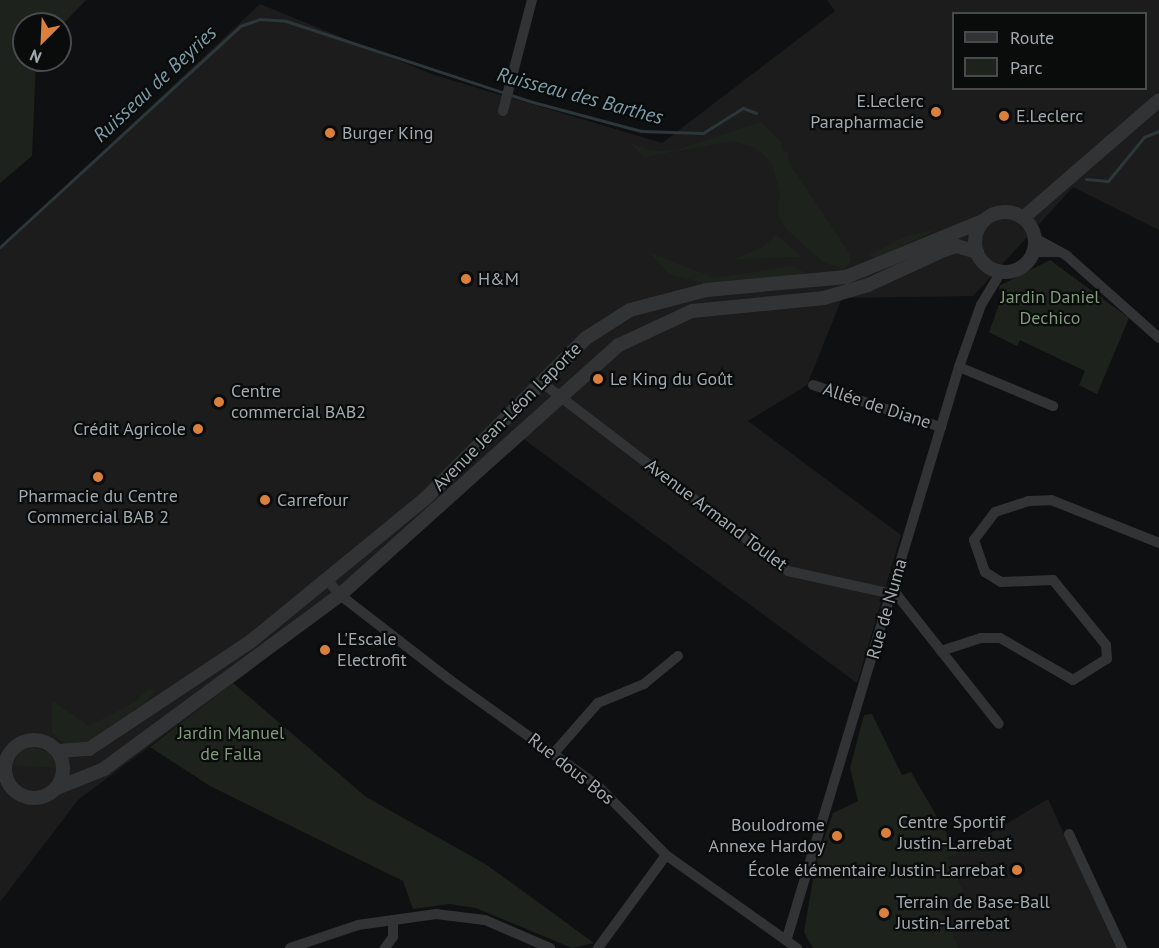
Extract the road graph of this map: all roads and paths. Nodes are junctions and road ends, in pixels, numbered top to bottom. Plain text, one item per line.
1 (532, 0) edge
2 (1159, 100) edge
3 (503, 111) dead end
4 (1051, 199) junction
5 (1023, 218) junction
6 (983, 221) junction
7 (1034, 233) junction
8 (977, 252) junction
9 (1034, 252) junction
10 (1060, 252) junction
11 (995, 274) junction
12 (1159, 338) edge
13 (959, 367) junction
14 (541, 382) junction
15 (813, 385) dead end
16 (560, 395) junction
17 (1053, 406) dead end
18 (941, 427) junction
19 (1159, 543) edge
20 (326, 578) junction
21 (892, 592) junction
22 (340, 595) junction
23 (941, 651) junction
24 (678, 656) dead end
25 (999, 724) dead end
26 (5, 751) edge
27 (58, 752) junction
28 (554, 753) junction
29 (3, 778) edge
30 (57, 788) junction
31 (1069, 834) dead end
32 (666, 855) junction
33 (393, 920) junction
34 (787, 938) junction
35 (290, 948) edge
36 (385, 948) edge
37 (550, 948) edge
38 (598, 948) edge
39 (797, 948) edge
40 (1122, 948) edge

1 - 3 street
2 - 4 street
4 - 5 street
4 - 7 street
5 - 6 street
5 - 7 street
6 - 8 street
6 - 14 street, Avenue Jean-Léon Laporte
7 - 9 street
7 - 10 street
8 - 11 street
8 - 16 street, Avenue Jean-Léon Laporte
9 - 10 street
9 - 11 street
10 - 12 street
11 - 13 street, Rue de Numa
13 - 17 street
13 - 18 street, Rue de Numa
14 - 16 street, Avenue Armand Toulet
14 - 20 street, Avenue Jean-Léon Laporte
15 - 18 street, Allée de Diane
16 - 21 street, Avenue Armand Toulet
16 - 22 street, Avenue Jean-Léon Laporte
18 - 21 street, Rue de Numa
19 - 23 street
20 - 22 street, Rue dous Bos
20 - 27 street, Avenue Jean-Léon Laporte
21 - 23 street
21 - 34 street, Rue de Numa
22 - 28 street, Rue dous Bos
22 - 30 street, Avenue Jean-Léon Laporte
23 - 25 street
24 - 28 street
26 - 27 street
26 - 29 street
27 - 30 street
28 - 32 street, Rue dous Bos
29 - 30 street
31 - 40 street
32 - 34 street, Rue dous Bos
32 - 38 street
33 - 35 street
33 - 36 street
33 - 37 street
34 - 39 street, Rue dous Bos

